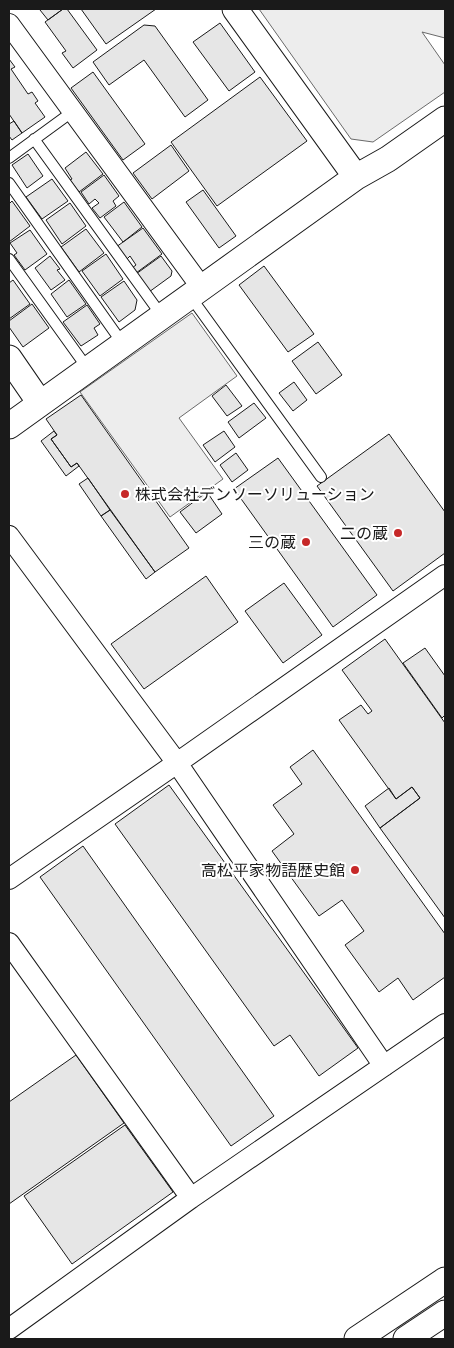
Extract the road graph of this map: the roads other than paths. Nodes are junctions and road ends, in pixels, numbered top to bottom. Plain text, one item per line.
1 (235, 9) edge
2 (9, 24) edge
3 (72, 112) junction
4 (445, 119) edge
5 (34, 139) junction
6 (9, 158) edge
7 (356, 177) junction
8 (9, 183) edge
9 (9, 259) edge
10 (196, 292) junction
11 (162, 316) junction
12 (123, 344) junction
13 (9, 358) edge
14 (88, 369) junction
15 (40, 403) junction
16 (9, 426) edge
17 (322, 478) dead end
18 (9, 536) edge
19 (445, 575) edge
20 (177, 763) junction
21 (9, 879) edge
22 (9, 943) edge
23 (445, 1024) edge
24 (384, 1066) junction
25 (191, 1198) junction
26 (445, 1280) edge
27 (445, 1313) edge
28 (9, 1329) edge
29 (357, 1339) edge
30 (406, 1339) edge

1 - 7 street
2 - 3 street
3 - 5 lane
3 - 10 street
4 - 7 street
5 - 6 lane
5 - 11 lane
7 - 10 street
8 - 12 lane
9 - 14 lane
10 - 11 street
10 - 17 lane
11 - 12 street
12 - 14 street
13 - 15 street
14 - 15 street
15 - 16 street
18 - 20 street
19 - 20 street
20 - 21 street
20 - 24 street
22 - 25 street
23 - 24 street
24 - 25 street
25 - 28 street
26 - 29 street
27 - 30 street

